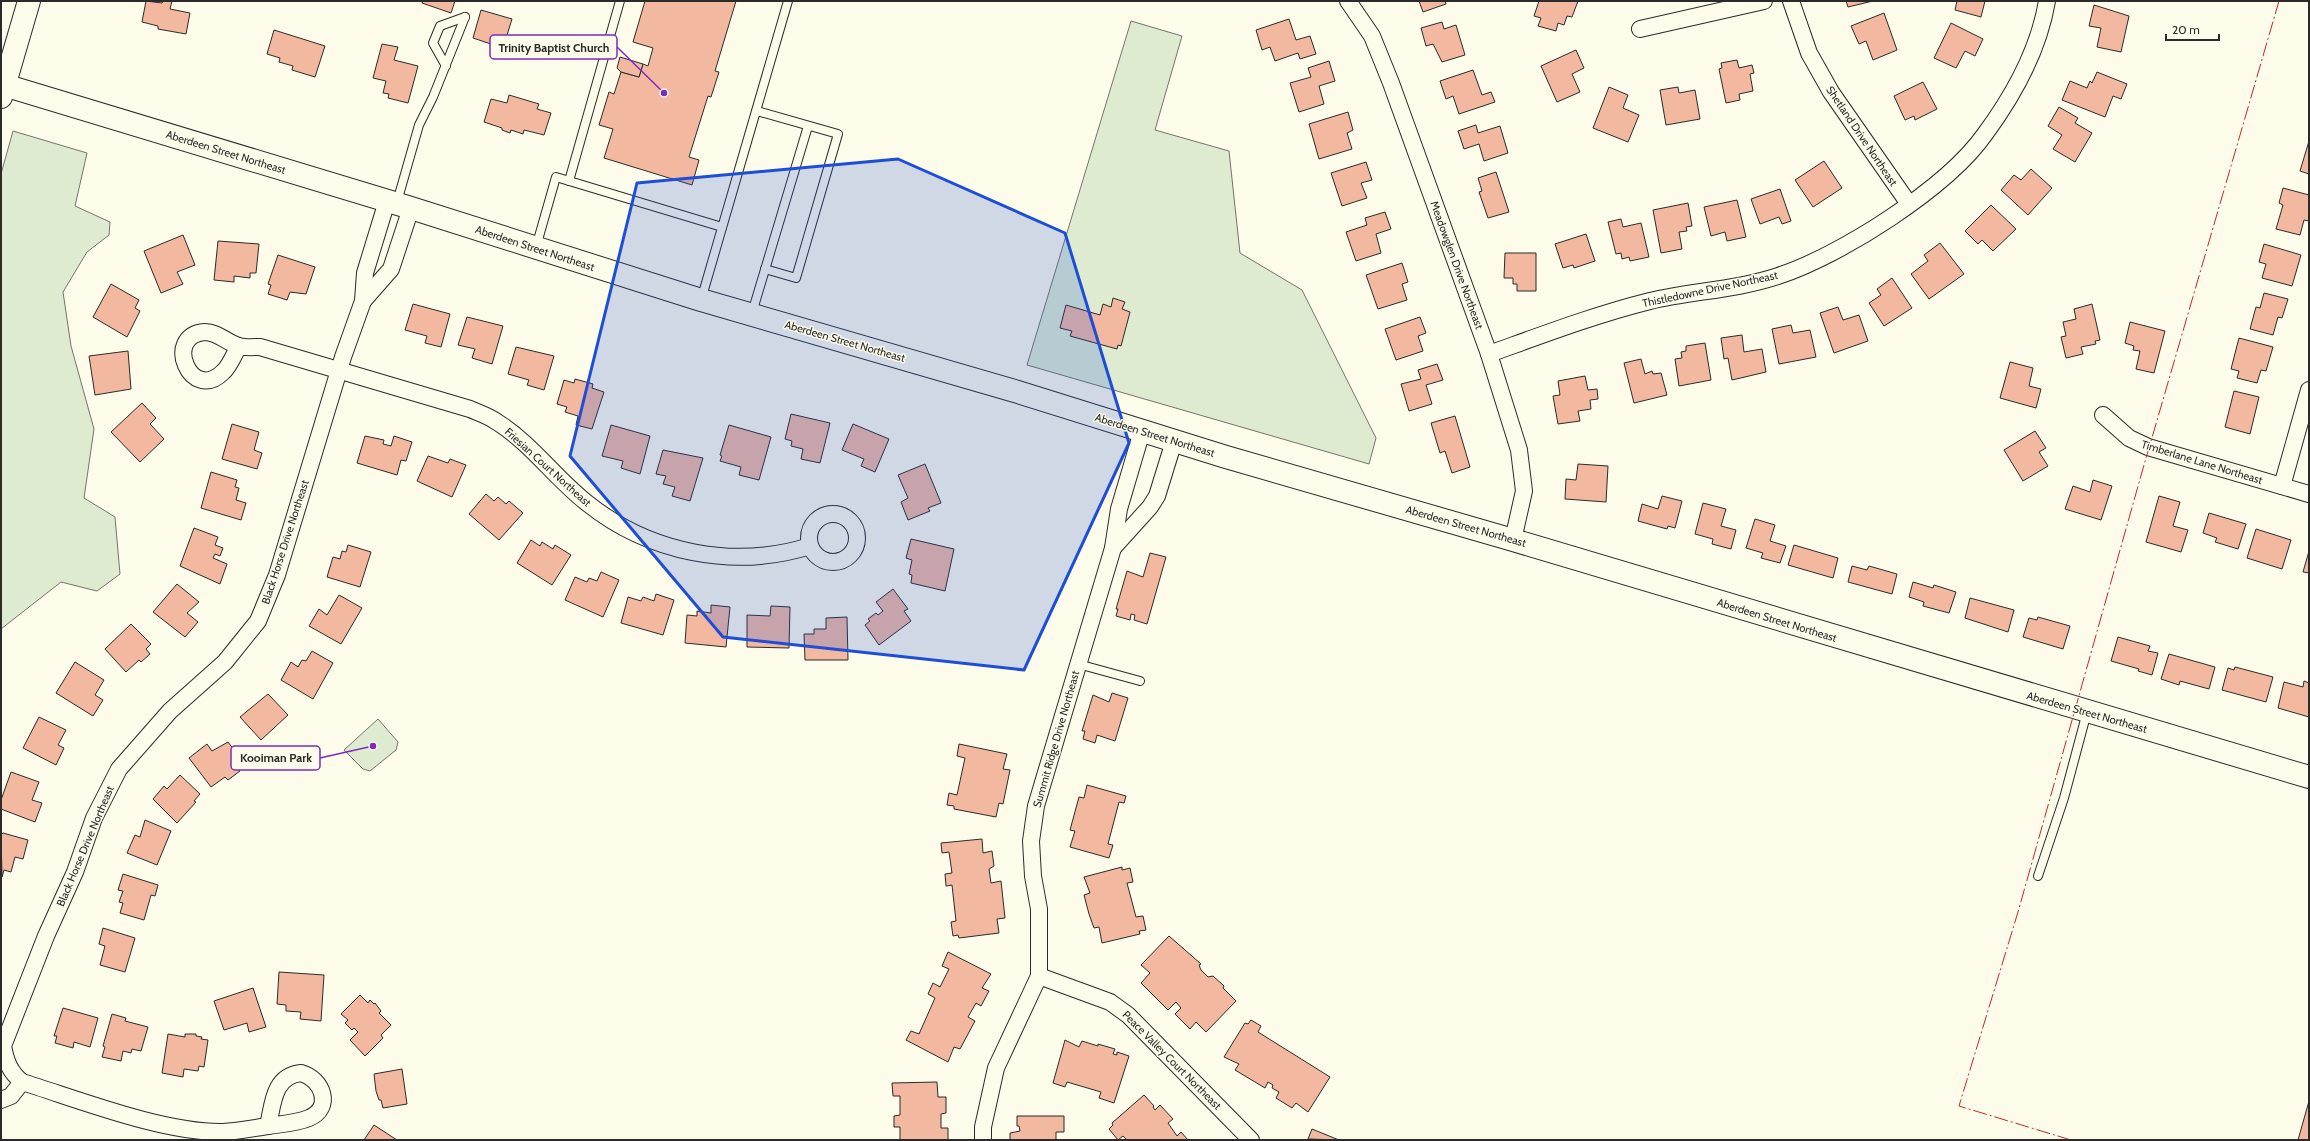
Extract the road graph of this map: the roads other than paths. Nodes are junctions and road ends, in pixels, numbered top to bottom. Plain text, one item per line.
1 (29, 1) edge
2 (620, 1) edge
3 (788, 1) edge
4 (1348, 1) edge
5 (1764, 1) edge
6 (1791, 1) edge
7 (2047, 1) edge
8 (1640, 29) dead end
9 (446, 66) junction
10 (3, 91) edge
11 (757, 111) junction
12 (808, 126) junction
13 (569, 182) junction
14 (398, 204) junction
15 (1909, 204) junction
16 (722, 227) junction
17 (536, 248) junction
18 (765, 269) junction
19 (701, 300) junction
20 (363, 301) junction
21 (751, 314) junction
22 (239, 346) dead end
23 (1489, 354) junction
24 (339, 370) junction
25 (2309, 390) edge
26 (2103, 415) dead end
27 (1142, 431) junction
28 (1174, 441) junction
29 (2282, 486) junction
30 (2309, 494) edge
31 (1513, 540) junction
32 (810, 546) dead end
33 (1113, 548) junction
34 (1078, 664) junction
35 (1140, 681) dead end
36 (2087, 712) junction
37 (2309, 777) edge
38 (2038, 876) dead end
39 (1039, 976) junction
40 (2, 1046) edge
41 (22, 1082) junction
42 (1, 1100) edge
43 (268, 1126) dead end
44 (983, 1140) edge
45 (1251, 1140) edge

1 - 10 street
2 - 13 lane
3 - 11 lane
4 - 23 street, Meadowglen Drive Northeast
5 - 8 street
6 - 15 street, Shetland Drive Northeast
7 - 15 street, Thistledowne Drive Northeast
9 - 9 lane
9 - 14 lane
10 - 14 street, Aberdeen Street Northeast
11 - 12 lane
11 - 16 lane
12 - 18 lane
12 - 18 lane
13 - 16 lane
13 - 17 lane
14 - 17 street, Aberdeen Street Northeast
14 - 20 street, Black Horse Drive Northeast
14 - 20 street, Black Horse Drive Northeast
15 - 23 street, Thistledowne Drive Northeast
16 - 19 lane
17 - 19 street, Aberdeen Street Northeast
18 - 21 lane
19 - 21 street, Aberdeen Street Northeast
20 - 24 street, Black Horse Drive Northeast
21 - 27 street, Aberdeen Street Northeast
22 - 24 street, Friesian Court Northeast
23 - 31 street, Meadowglen Drive Northeast
24 - 32 street, Friesian Court Northeast
24 - 40 street, Black Horse Drive Northeast
25 - 29 street
26 - 29 street, Timberlane Lane Northeast
27 - 28 street, Aberdeen Street Northeast
27 - 33 street, Summit Ridge Drive Northeast
28 - 31 street, Aberdeen Street Northeast
28 - 33 street, Summit Ridge Drive Northeast
29 - 30 street, Timberlane Lane Northeast
31 - 36 street, Aberdeen Street Northeast
33 - 34 street, Summit Ridge Drive Northeast
34 - 35 lane
34 - 39 street, Summit Ridge Drive Northeast
36 - 37 street, Aberdeen Street Northeast
36 - 38 lane
39 - 44 street, Summit Ridge Drive Northeast
39 - 45 street, Peace Valley Court Northeast
40 - 41 street, Black Horse Drive Northeast
41 - 42 street
41 - 43 street

